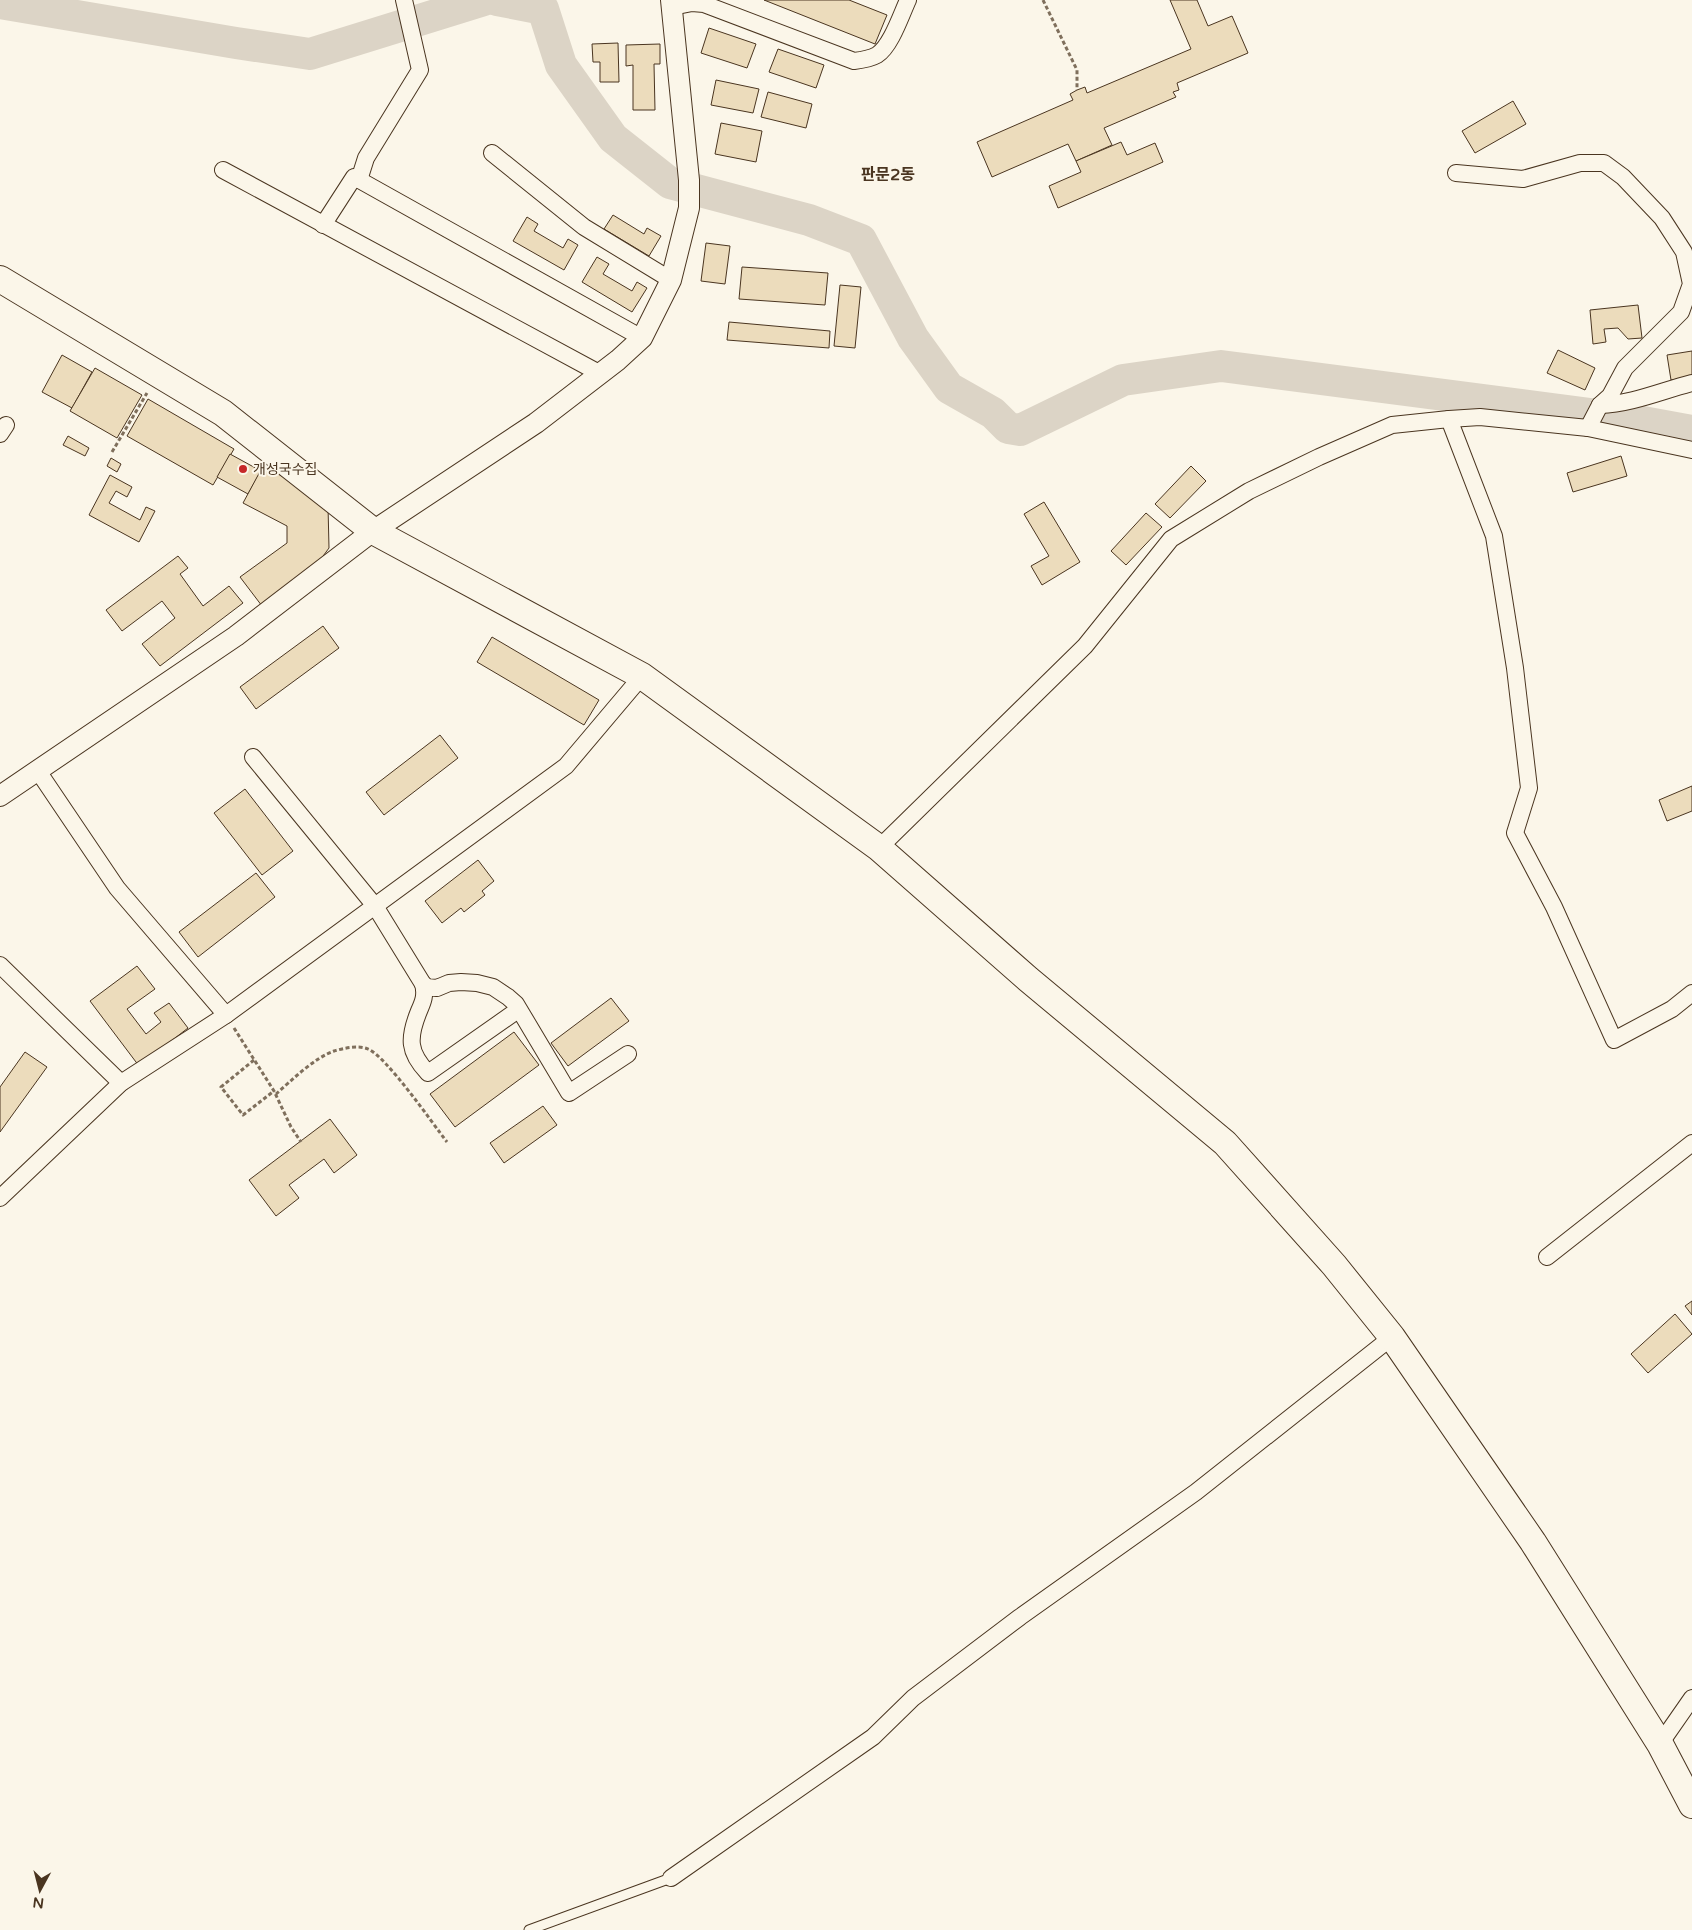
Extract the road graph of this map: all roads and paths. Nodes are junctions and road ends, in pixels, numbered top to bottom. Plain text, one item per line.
1 (908, 0) edge
2 (1042, 0) edge
3 (671, 4) edge
4 (405, 5) edge
5 (1077, 90) dead end
6 (492, 153) dead end
7 (223, 170) dead end
8 (1456, 173) dead end
9 (358, 180) junction
10 (323, 225) junction
11 (0, 279) edge
12 (671, 280) junction
13 (642, 338) junction
14 (600, 373) junction
15 (158, 374) junction
16 (1692, 383) edge
17 (1600, 405) junction
18 (1449, 419) junction
19 (1590, 424) junction
20 (1692, 450) edge
21 (112, 452) dead end
22 (373, 531) junction
23 (642, 676) junction
24 (253, 757) dead end
25 (38, 771) junction
26 (4, 788) edge
27 (880, 848) junction
28 (375, 906) junction
29 (0, 965) edge
30 (423, 984) junction
31 (1692, 993) edge
32 (518, 1010) junction
33 (226, 1015) junction
34 (628, 1054) dead end
35 (254, 1060) junction
36 (121, 1083) junction
37 (275, 1092) junction
38 (300, 1142) dead end
39 (447, 1142) dead end
40 (1692, 1143) edge
41 (0, 1198) edge
42 (1547, 1257) dead end
43 (1392, 1337) junction
44 (1692, 1698) edge
45 (1660, 1744) junction
46 (1692, 1805) edge
47 (671, 1878) joint
48 (529, 1930) edge

1 - 3 street
2 - 5 path
3 - 12 street
4 - 9 street
6 - 12 street
7 - 10 street
8 - 17 street
9 - 10 street
9 - 13 street
10 - 14 street
11 - 15 main road
12 - 13 street
13 - 14 street
14 - 22 street
15 - 21 path
15 - 22 main road
16 - 17 street
17 - 19 street
18 - 19 street
18 - 27 street
18 - 31 street
19 - 20 street
22 - 23 main road
22 - 25 street
23 - 27 main road
23 - 28 street
24 - 28 street
25 - 26 street
25 - 33 street
27 - 43 main road
28 - 30 street
28 - 33 street
29 - 36 street
30 - 32 street
30 - 32 street
32 - 34 street
33 - 35 path
33 - 36 street
35 - 37 path
35 - 37 path
36 - 41 street
37 - 38 path
37 - 39 path
40 - 42 street
43 - 45 main road
43 - 47 street
44 - 45 street
45 - 46 main road
47 - 48 lane

